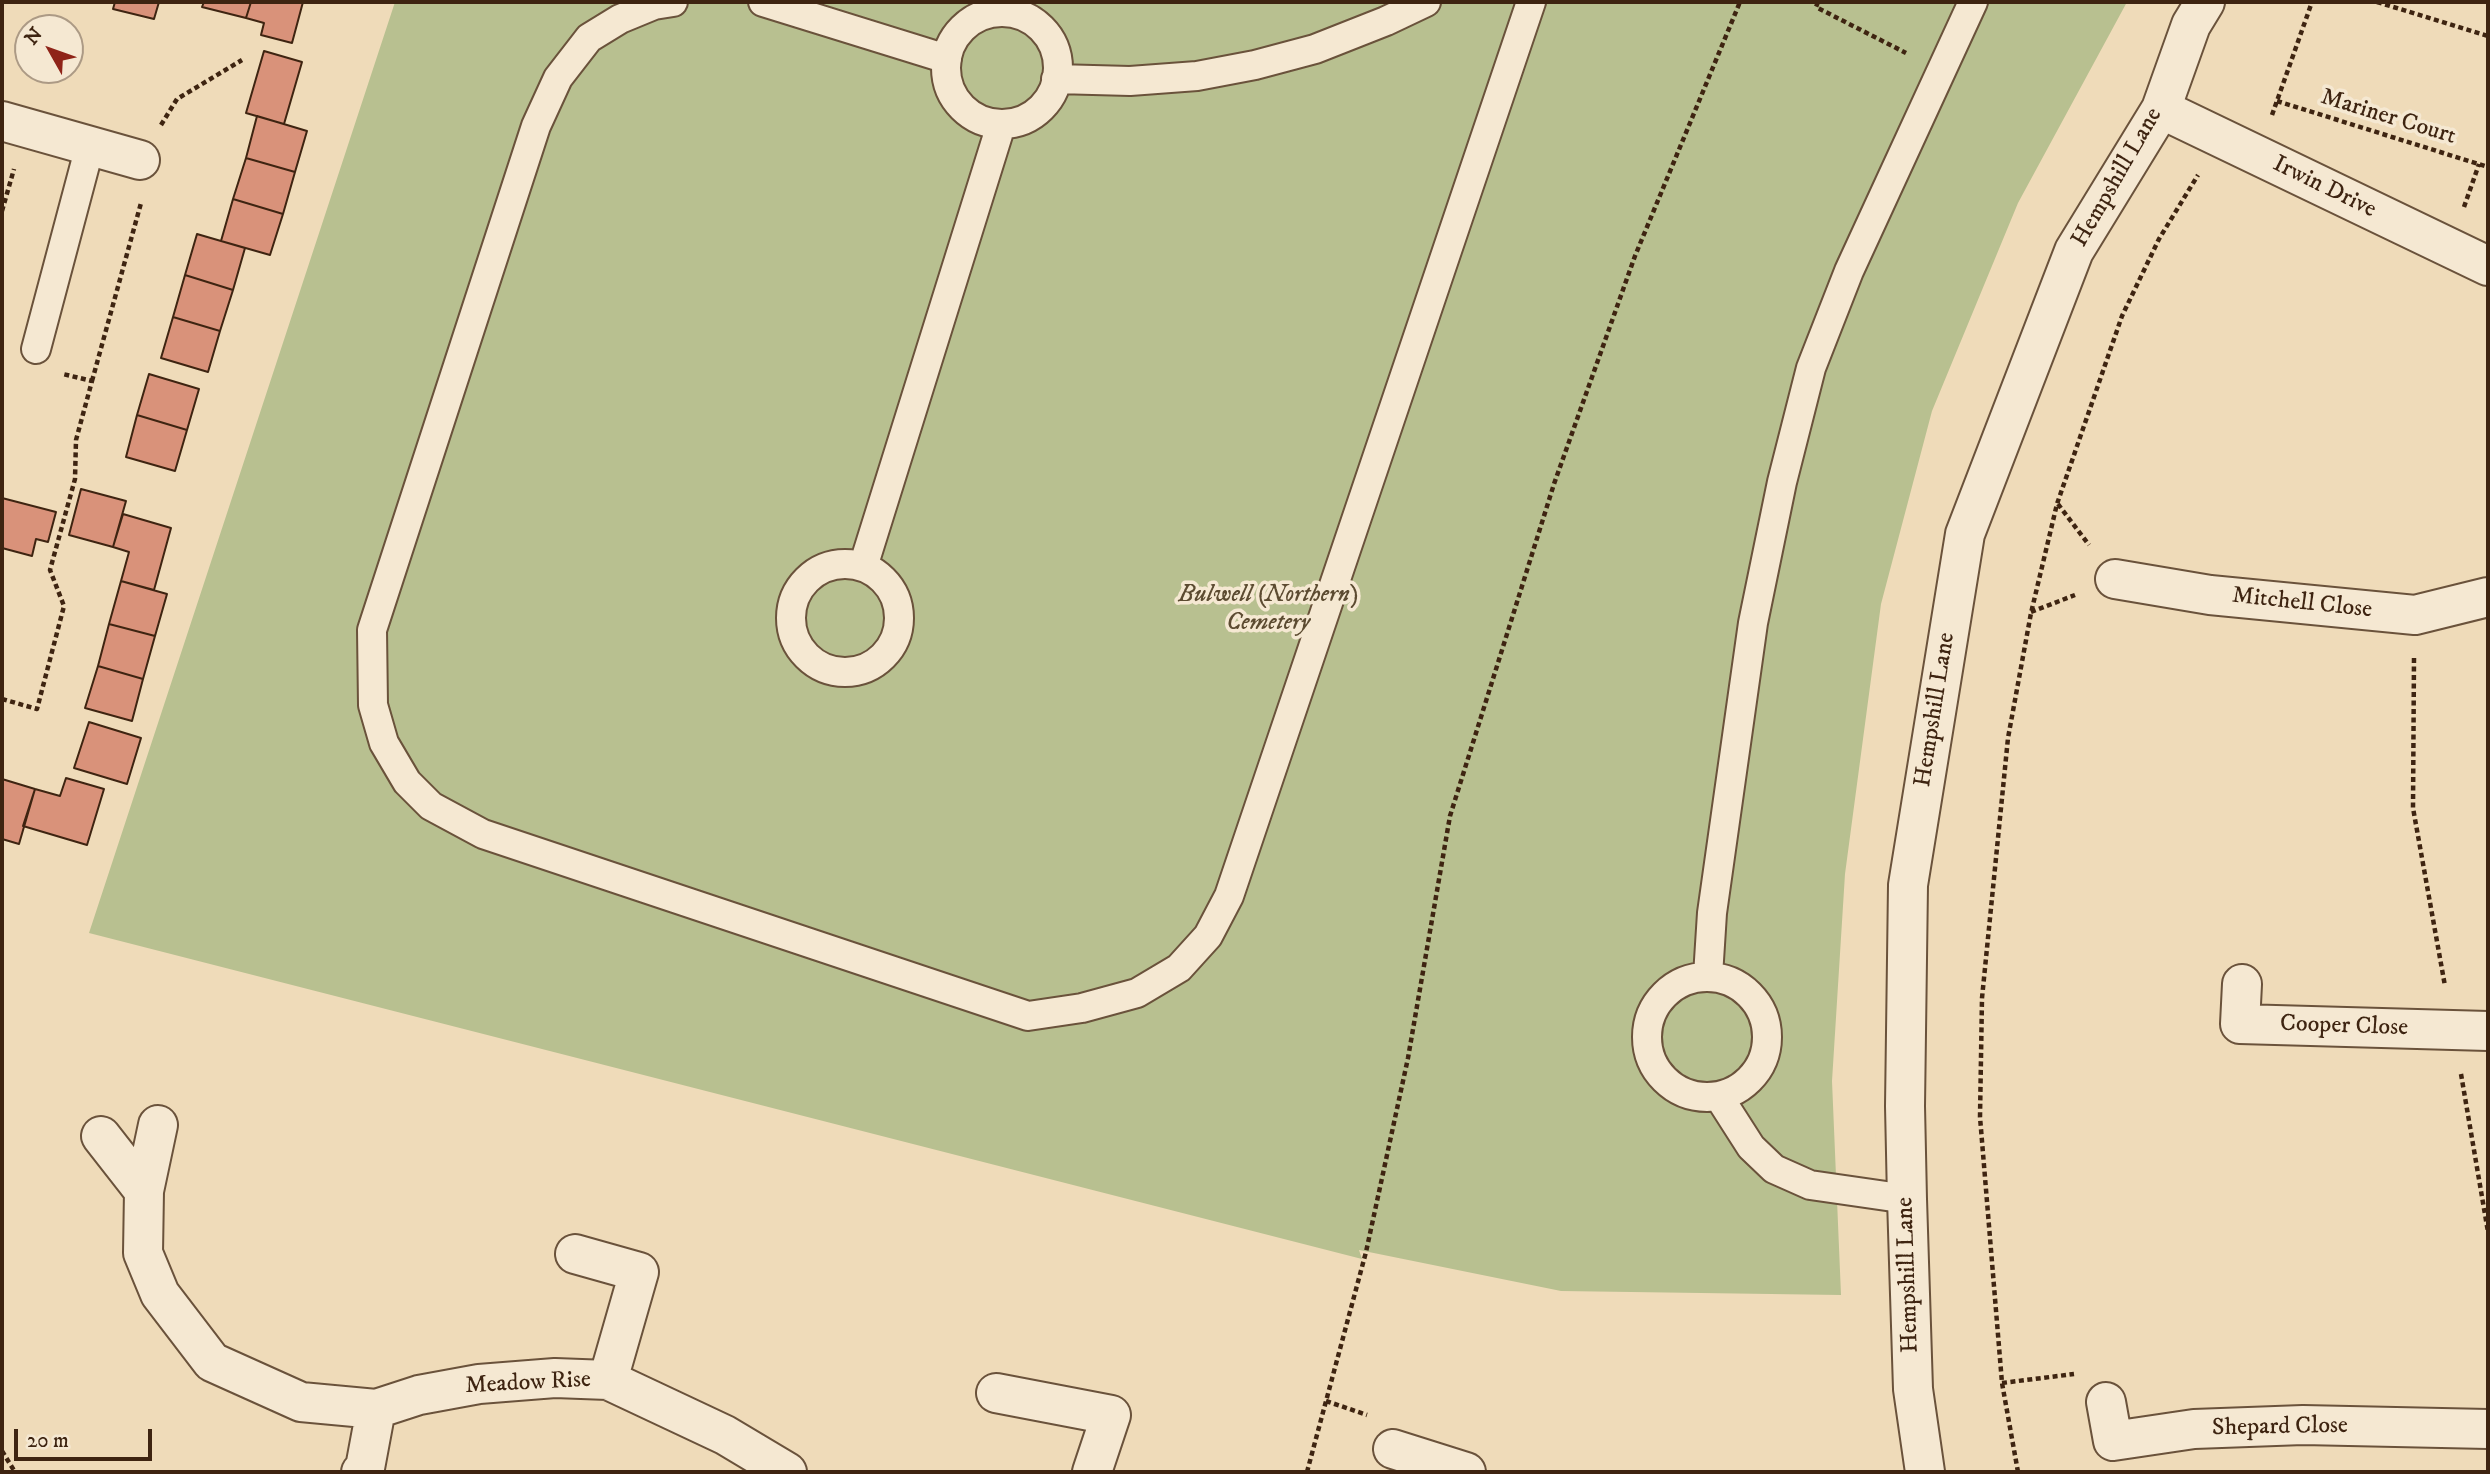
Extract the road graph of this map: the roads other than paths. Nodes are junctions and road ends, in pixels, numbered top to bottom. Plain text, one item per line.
1 (673, 2) edge
2 (763, 2) edge
3 (1426, 2) edge
4 (1531, 2) edge
5 (1973, 2) edge
6 (2205, 2) edge
7 (1004, 6) edge
8 (947, 59) junction
9 (1056, 79) junction
10 (2161, 108) junction
11 (2, 121) edge
12 (1001, 125) junction
13 (90, 146) junction
14 (140, 160) road end
15 (2488, 266) edge
16 (36, 349) dead end
17 (863, 567) dead end
18 (2115, 579) dead end
19 (2488, 597) edge
20 (1708, 976) junction
21 (2242, 985) dead end
22 (2471, 1031) edge
23 (1719, 1097) junction
24 (159, 1125) dead end
25 (101, 1136) dead end
26 (144, 1191) junction
27 (1907, 1199) junction
28 (575, 1254) dead end
29 (608, 1380) junction
30 (996, 1393) dead end
31 (2106, 1402) road end
32 (376, 1409) junction
33 (2488, 1429) edge
34 (1393, 1449) dead end
35 (361, 1472) edge
36 (787, 1472) edge
37 (1092, 1472) edge
38 (1466, 1472) edge
39 (1925, 1472) edge

1 - 4 lane
2 - 8 lane
3 - 9 lane
5 - 20 lane
6 - 10 street, Hempshill Lane
7 - 8 lane
7 - 9 lane
8 - 12 lane
9 - 12 lane
10 - 15 street, Irwin Drive
10 - 27 street, Hempshill Lane
11 - 13 street
12 - 17 lane
13 - 14 street
13 - 16 lane
18 - 19 street, Mitchell Close
20 - 23 lane
20 - 23 lane
21 - 22 street, Cooper Close
23 - 27 lane
24 - 26 street, Meadow Rise
25 - 26 street
26 - 32 street, Meadow Rise
27 - 39 street, Hempshill Lane
28 - 29 street
29 - 32 street, Meadow Rise
29 - 36 street, Meadow Rise
30 - 37 street
31 - 33 street, Shepard Close
32 - 35 street
34 - 38 street

